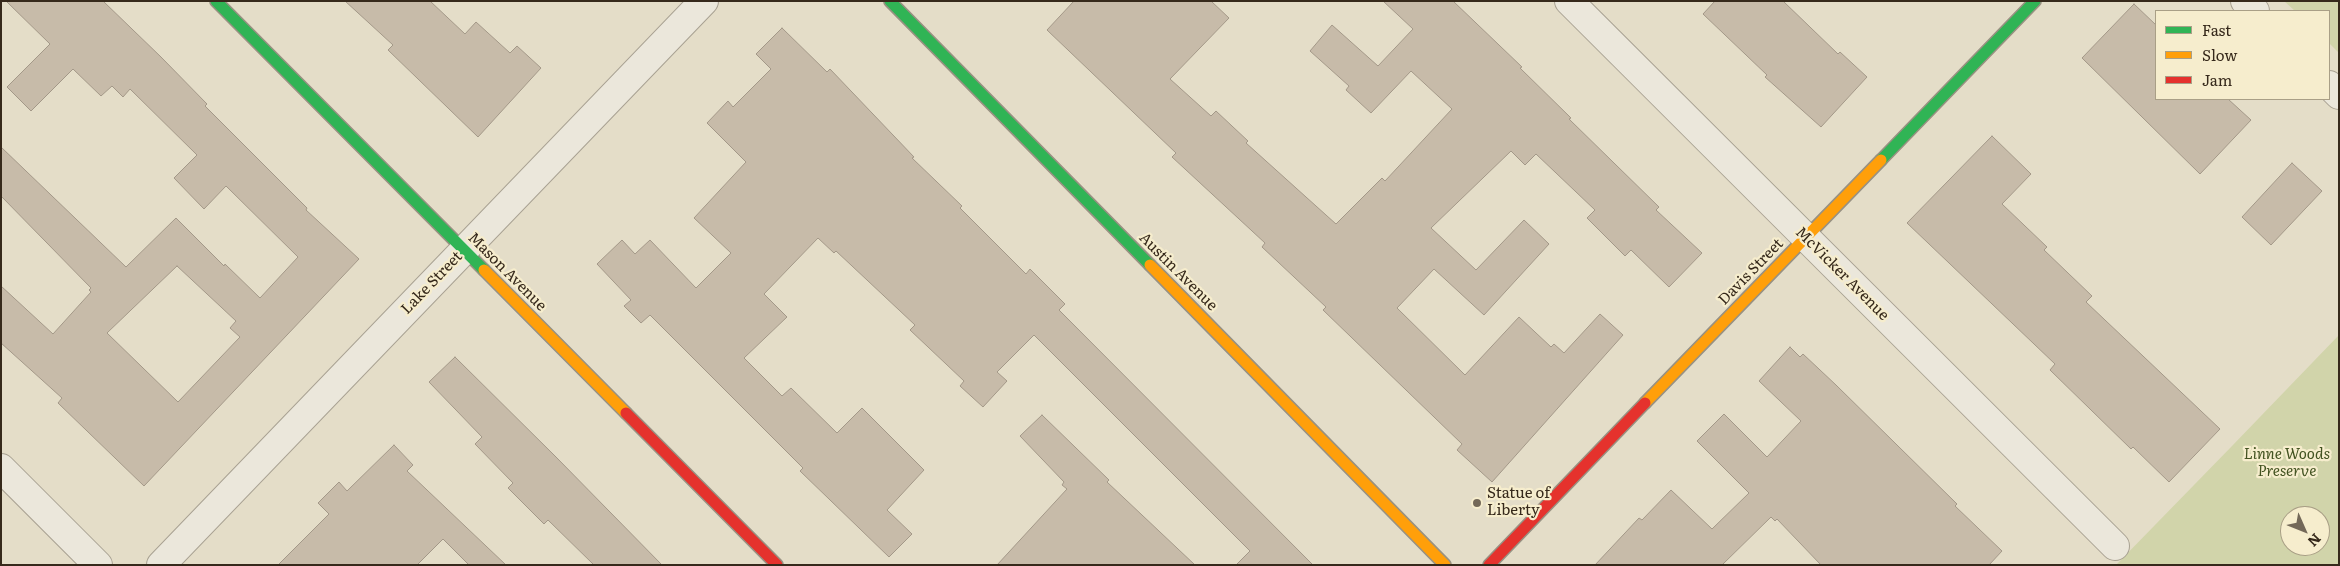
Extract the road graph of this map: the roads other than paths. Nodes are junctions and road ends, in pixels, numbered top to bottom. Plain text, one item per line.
1 (216, 1) edge
2 (704, 1) edge
3 (890, 1) edge
4 (1569, 1) edge
5 (2035, 1) edge
6 (2245, 1) edge
7 (2254, 10) edge
8 (2330, 86) edge
9 (2339, 95) edge
10 (1806, 238) junction
11 (464, 250) junction
12 (1, 468) edge
13 (2115, 546) dead end
14 (98, 565) edge
15 (161, 565) edge
16 (777, 565) edge
17 (1445, 565) edge
18 (1489, 565) edge

1 - 11 street, Mason Avenue
2 - 11 street, Lake Street
3 - 17 street, Austin Avenue
4 - 10 street, McVicker Avenue
5 - 10 street, Davis Street
6 - 7 street
8 - 9 street
10 - 13 street, McVicker Avenue
10 - 18 street, Davis Street
11 - 15 street, Lake Street
11 - 16 street, Mason Avenue
12 - 14 street

